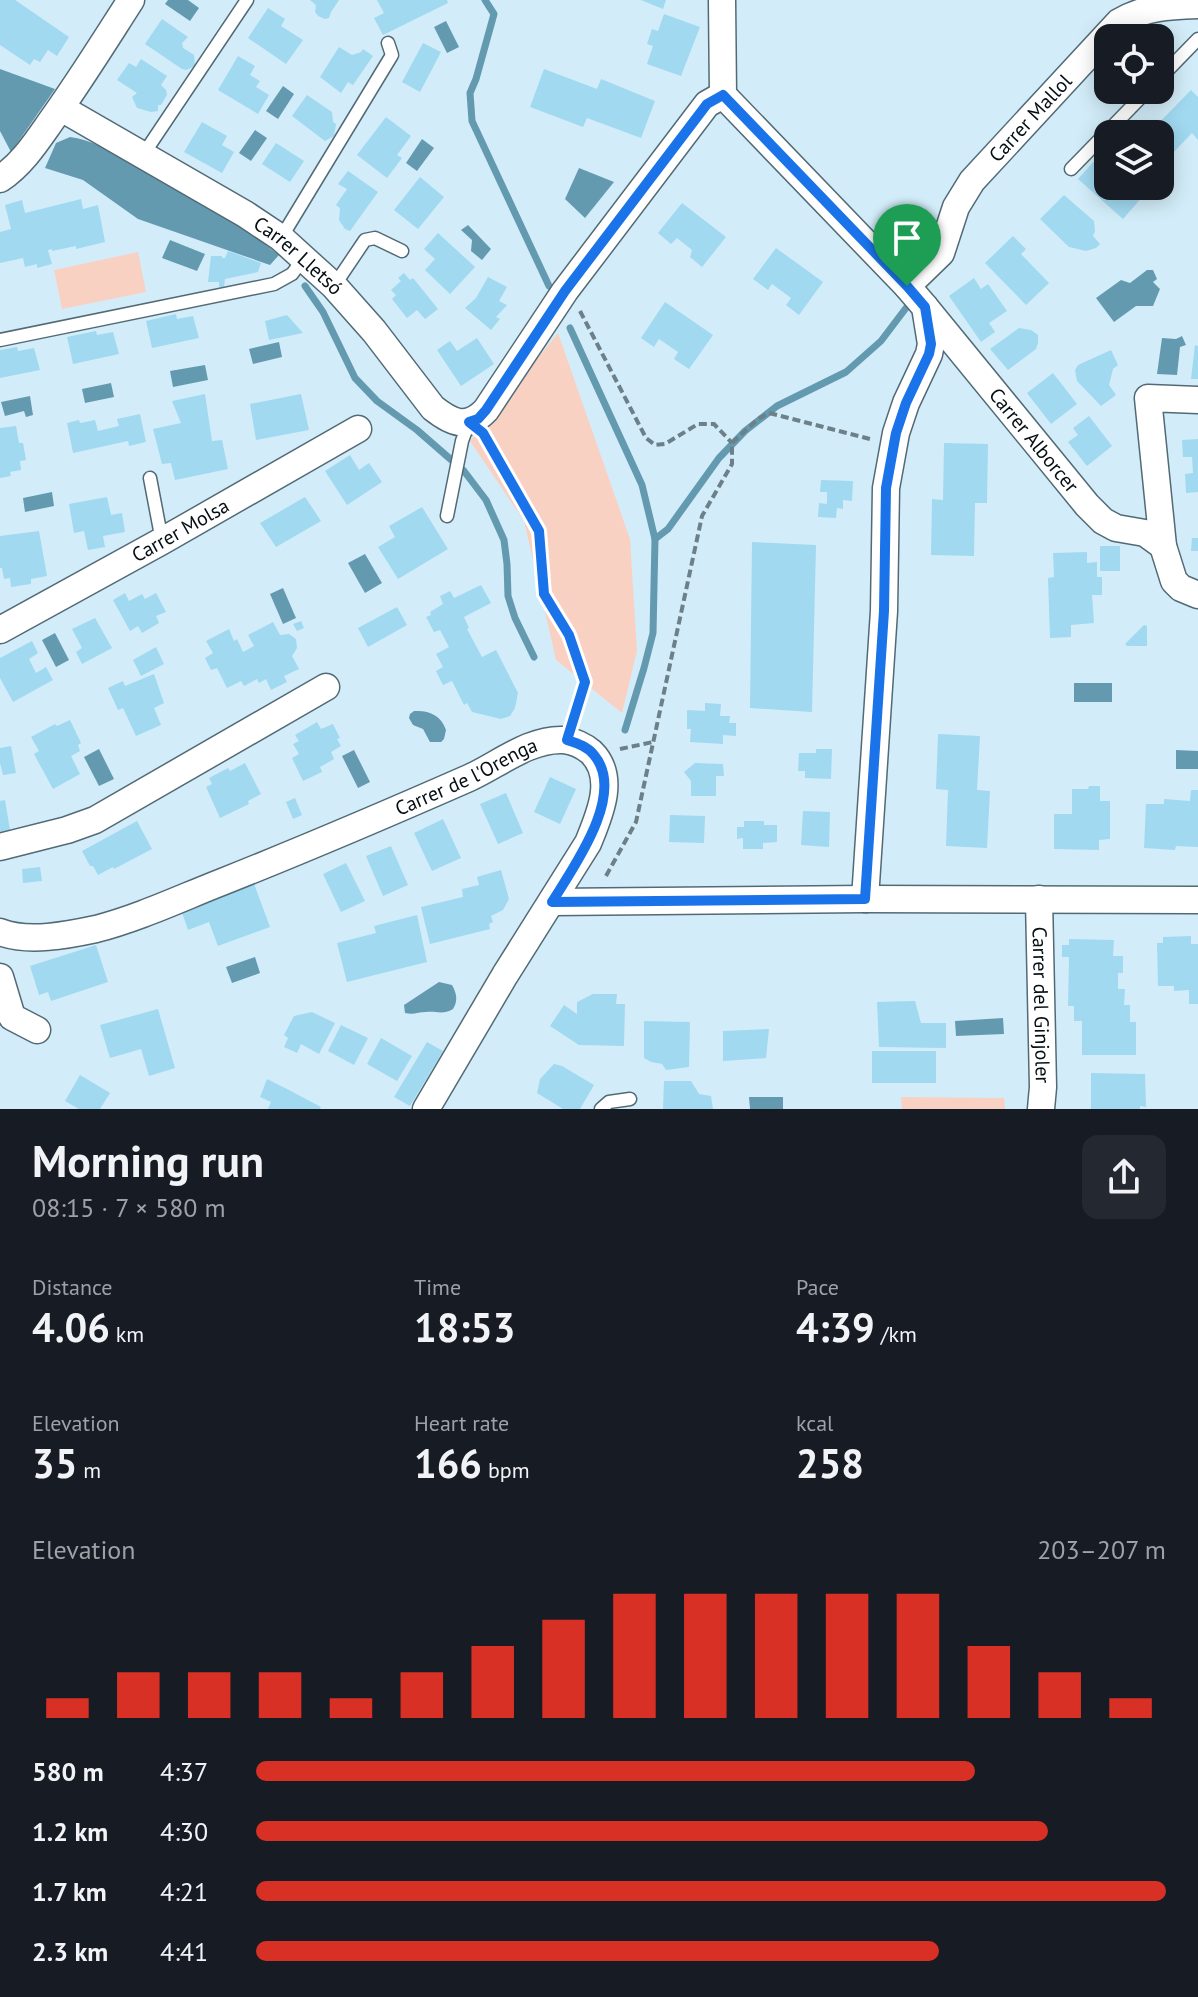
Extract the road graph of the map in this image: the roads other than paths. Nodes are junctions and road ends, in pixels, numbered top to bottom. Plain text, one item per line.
1 (131, 0) edge
2 (247, 0) edge
3 (722, 0) edge
4 (1198, 5) edge
5 (1198, 39) edge
6 (388, 43) dead end
7 (1174, 64) edge
8 (723, 95) junction
9 (1134, 104) edge
10 (61, 108) junction
11 (143, 155) junction
12 (1071, 169) dead end
13 (0, 179) edge
14 (281, 238) junction
15 (402, 251) dead end
16 (304, 258) junction
17 (334, 286) junction
18 (907, 286) junction
19 (925, 307) junction
20 (0, 340) edge
21 (1198, 400) edge
22 (358, 429) dead end
23 (465, 432) junction
24 (150, 478) dead end
25 (447, 516) dead end
26 (162, 541) junction
27 (1163, 546) junction
28 (1198, 595) edge
29 (0, 630) edge
30 (326, 687) dead end
31 (0, 847) edge
32 (865, 899) junction
33 (1039, 899) junction
34 (1198, 900) edge
35 (552, 902) junction
36 (0, 932) edge
37 (0, 977) edge
38 (37, 1030) dead end
39 (630, 1099) dead end
40 (426, 1109) edge
41 (601, 1109) edge
42 (1041, 1109) edge

1 - 10 street
2 - 11 lane
3 - 8 street
4 - 18 street, Carrer Mallol
5 - 7 lane
6 - 14 lane
8 - 18 street, Carrer Alborcer
8 - 23 street
9 - 12 lane
10 - 11 street, Carrer Lletsó
10 - 13 street
11 - 14 street, Carrer Lletsó
14 - 16 street, Carrer Lletsó
15 - 17 lane
16 - 17 street, Carrer Lletsó
16 - 20 lane
17 - 23 street, Carrer Lletsó
18 - 19 street, Carrer Alborcer
19 - 27 street, Carrer Alborcer
19 - 32 street
21 - 27 street
22 - 26 street, Carrer Molsa
23 - 25 lane
24 - 26 lane
26 - 29 street, Carrer Molsa
27 - 28 street
30 - 31 street
32 - 33 street
32 - 35 street
33 - 34 street
33 - 42 street, Carrer del Ginjoler
35 - 36 street, Carrer de l'Orenga
35 - 40 street
37 - 38 street
39 - 41 lane

